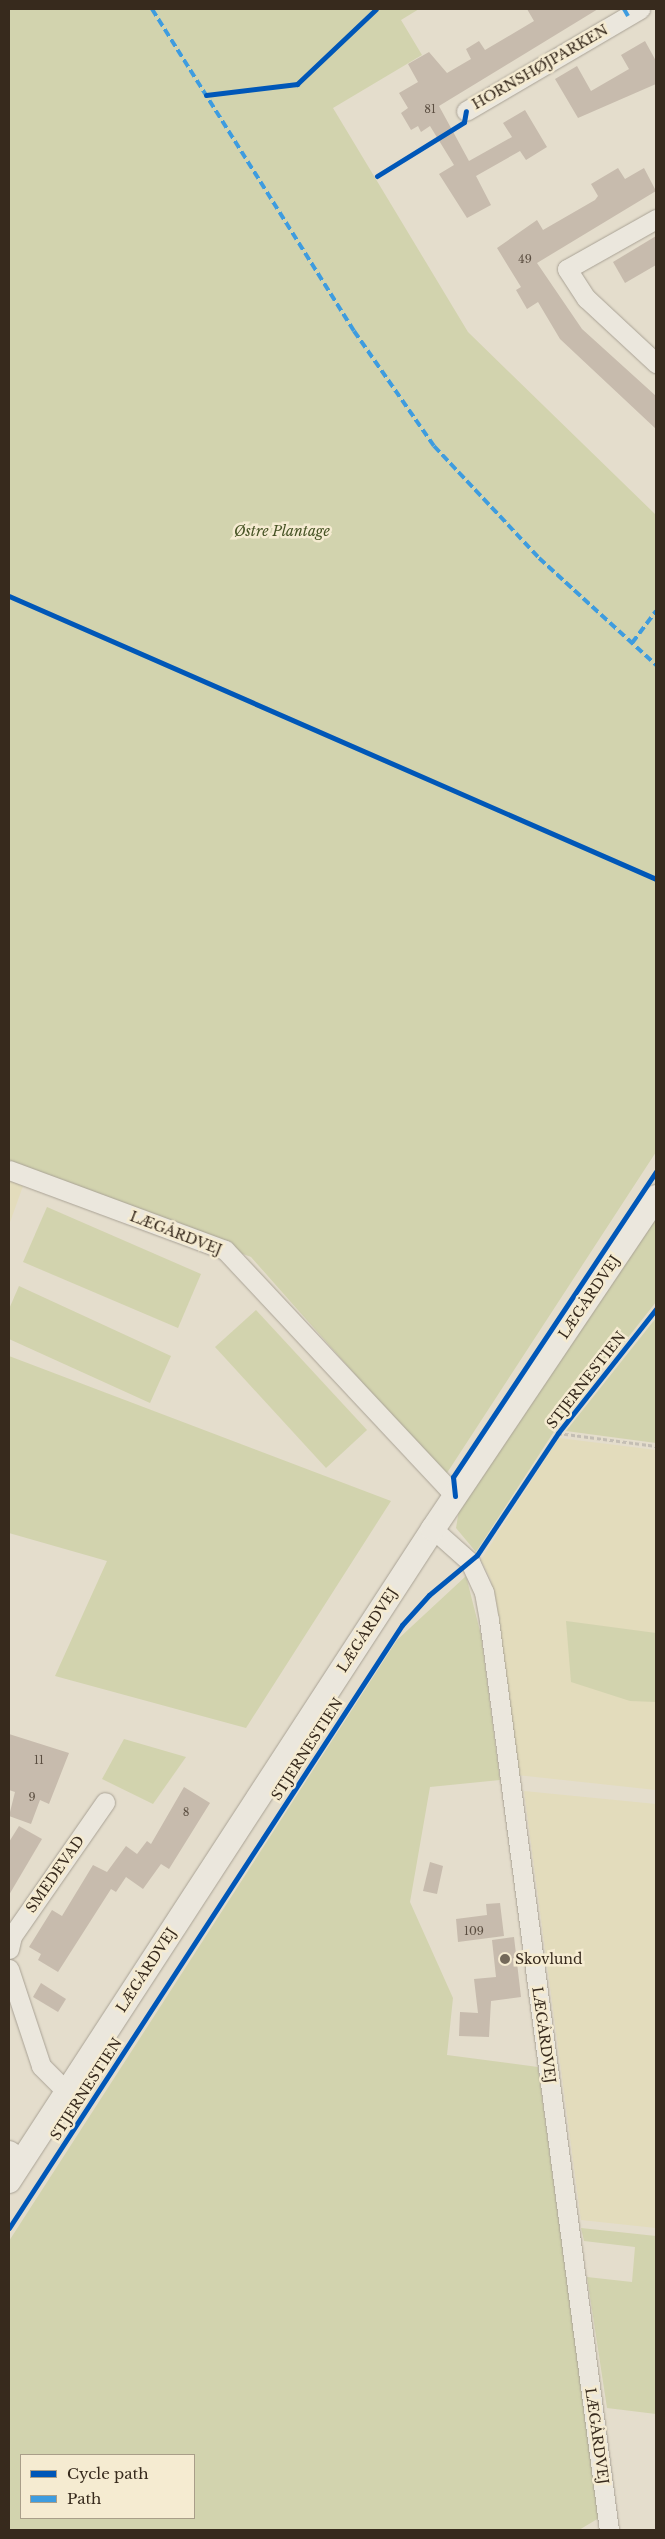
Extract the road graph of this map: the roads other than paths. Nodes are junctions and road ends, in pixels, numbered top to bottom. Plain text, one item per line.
1 (640, 9) edge
2 (466, 111) dead end
3 (656, 219) edge
4 (656, 363) edge
5 (9, 1170) edge
6 (656, 1198) edge
7 (455, 1496) junction
8 (433, 1529) junction
9 (105, 1802) dead end
10 (9, 1948) edge
11 (9, 1968) edge
12 (67, 2092) junction
13 (16, 2154) edge
14 (9, 2181) edge
15 (610, 2530) edge

1 - 2 street, HORNSHØJPARKEN
3 - 4 street
5 - 7 street, LÆGÅRDVEJ
6 - 7 street, LÆGÅRDVEJ
7 - 8 street, LÆGÅRDVEJ
8 - 12 street, LÆGÅRDVEJ
8 - 15 street, LÆGÅRDVEJ
9 - 10 street, SMEDEVAD
11 - 12 street
12 - 13 street, LÆGÅRDVEJ
13 - 14 street, LÆGÅRDVEJ

